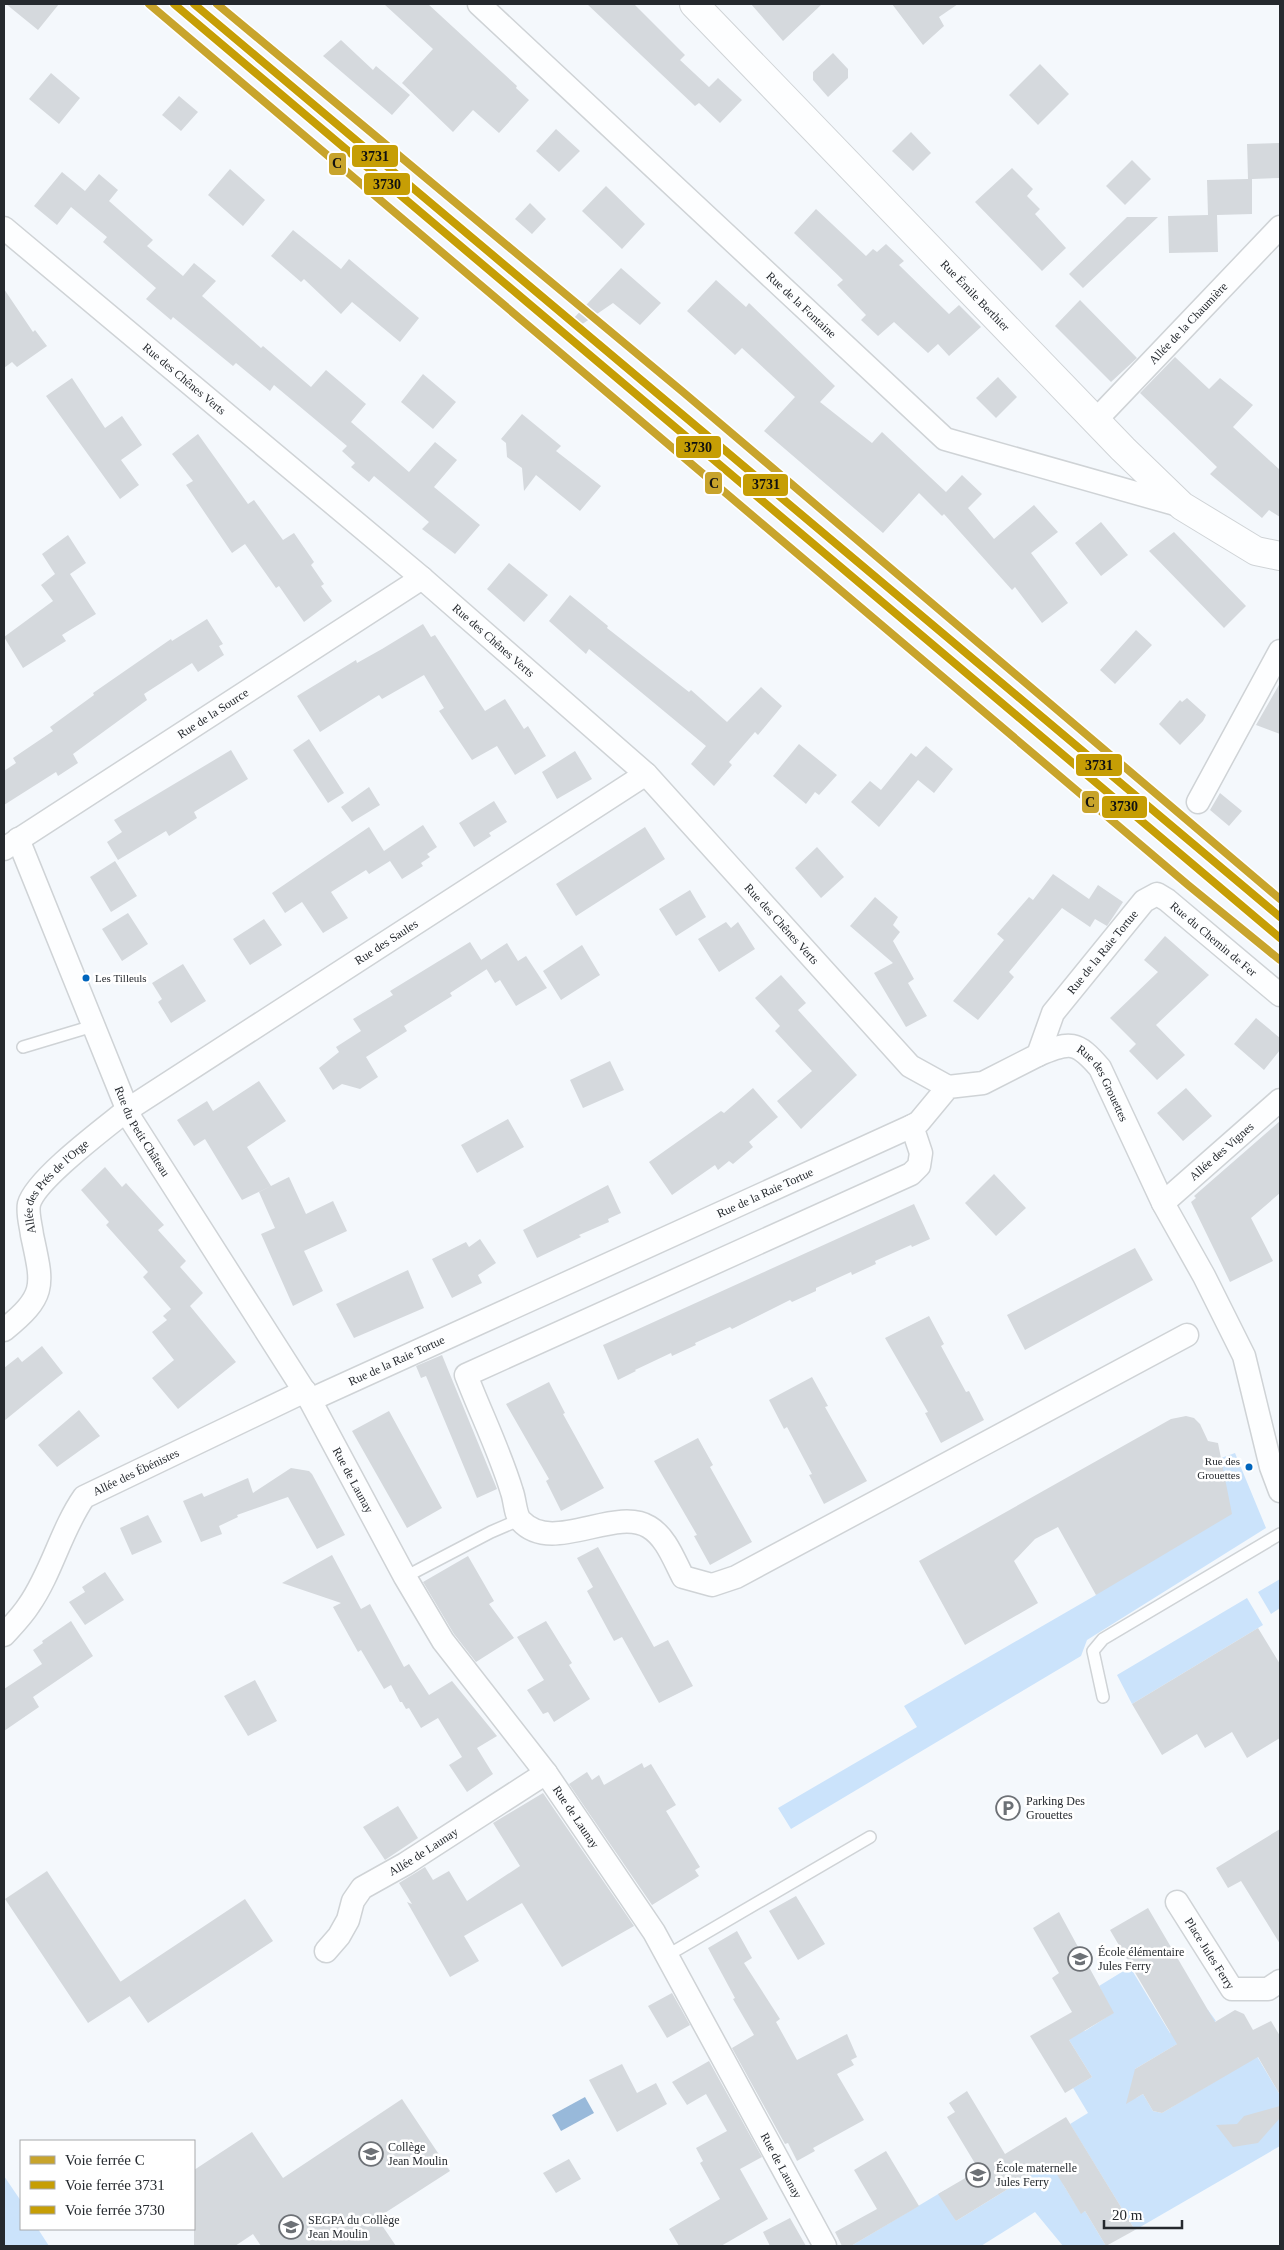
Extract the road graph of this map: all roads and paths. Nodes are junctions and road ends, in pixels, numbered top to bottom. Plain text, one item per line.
1 (479, 4) edge
2 (694, 4) edge
3 (1280, 226) edge
4 (4, 228) edge
5 (1096, 420) junction
6 (1182, 506) junction
7 (1280, 556) edge
8 (422, 578) junction
9 (1280, 651) edge
10 (646, 774) junction
11 (1198, 802) dead end
12 (11, 844) edge
13 (1144, 901) joint
14 (1280, 995) edge
15 (93, 1026) junction
16 (23, 1047) dead end
17 (1038, 1055) junction
18 (948, 1087) junction
19 (1280, 1100) edge
20 (127, 1110) junction
21 (912, 1126) junction
22 (1163, 1203) junction
23 (4, 1330) edge
24 (1187, 1335) dead end
25 (308, 1395) junction
26 (1280, 1491) edge
27 (519, 1520) junction
28 (1280, 1534) edge
29 (405, 1577) junction
30 (4, 1635) edge
31 (1103, 1697) dead end
32 (546, 1773) junction
33 (870, 1837) dead end
34 (1177, 1902) dead end
35 (326, 1950) dead end
36 (668, 1955) junction
37 (1280, 1981) edge
38 (825, 2246) edge

1 - 6 street, Rue de la Fontaine
2 - 5 street, Rue Émile Berthier
3 - 5 street, Allée de la Chaumière
4 - 8 street, Rue des Chênes Verts
5 - 6 street, Rue Émile Berthier
6 - 7 street, Rue Émile Berthier
8 - 10 street, Rue des Chênes Verts
8 - 12 street, Rue de la Source
9 - 11 street
10 - 18 street, Rue des Chênes Verts
10 - 20 street, Rue des Saules
12 - 15 street, Rue du Petit Château
13 - 14 street, Rue du Chemin de Fer
13 - 17 street, Rue de la Raie Tortue
15 - 16 lane
15 - 20 street, Rue du Petit Château
17 - 18 street
17 - 22 street, Rue des Grouettes
18 - 21 street, Rue de la Raie Tortue
19 - 22 street, Allée des Vignes
20 - 23 street, Allée des Prés de l'Orge
20 - 25 street, Rue du Petit Château
21 - 25 street, Rue de la Raie Tortue
21 - 27 street
22 - 26 street, Rue des Grouettes
24 - 27 street
25 - 29 street, Rue de Launay
25 - 30 street, Allée des Ébénistes
27 - 29 lane
28 - 31 lane
29 - 32 street, Rue de Launay
32 - 35 street, Allée de Launay
32 - 36 street, Rue de Launay
33 - 36 lane
34 - 37 street, Place Jules Ferry
36 - 38 street, Rue de Launay

